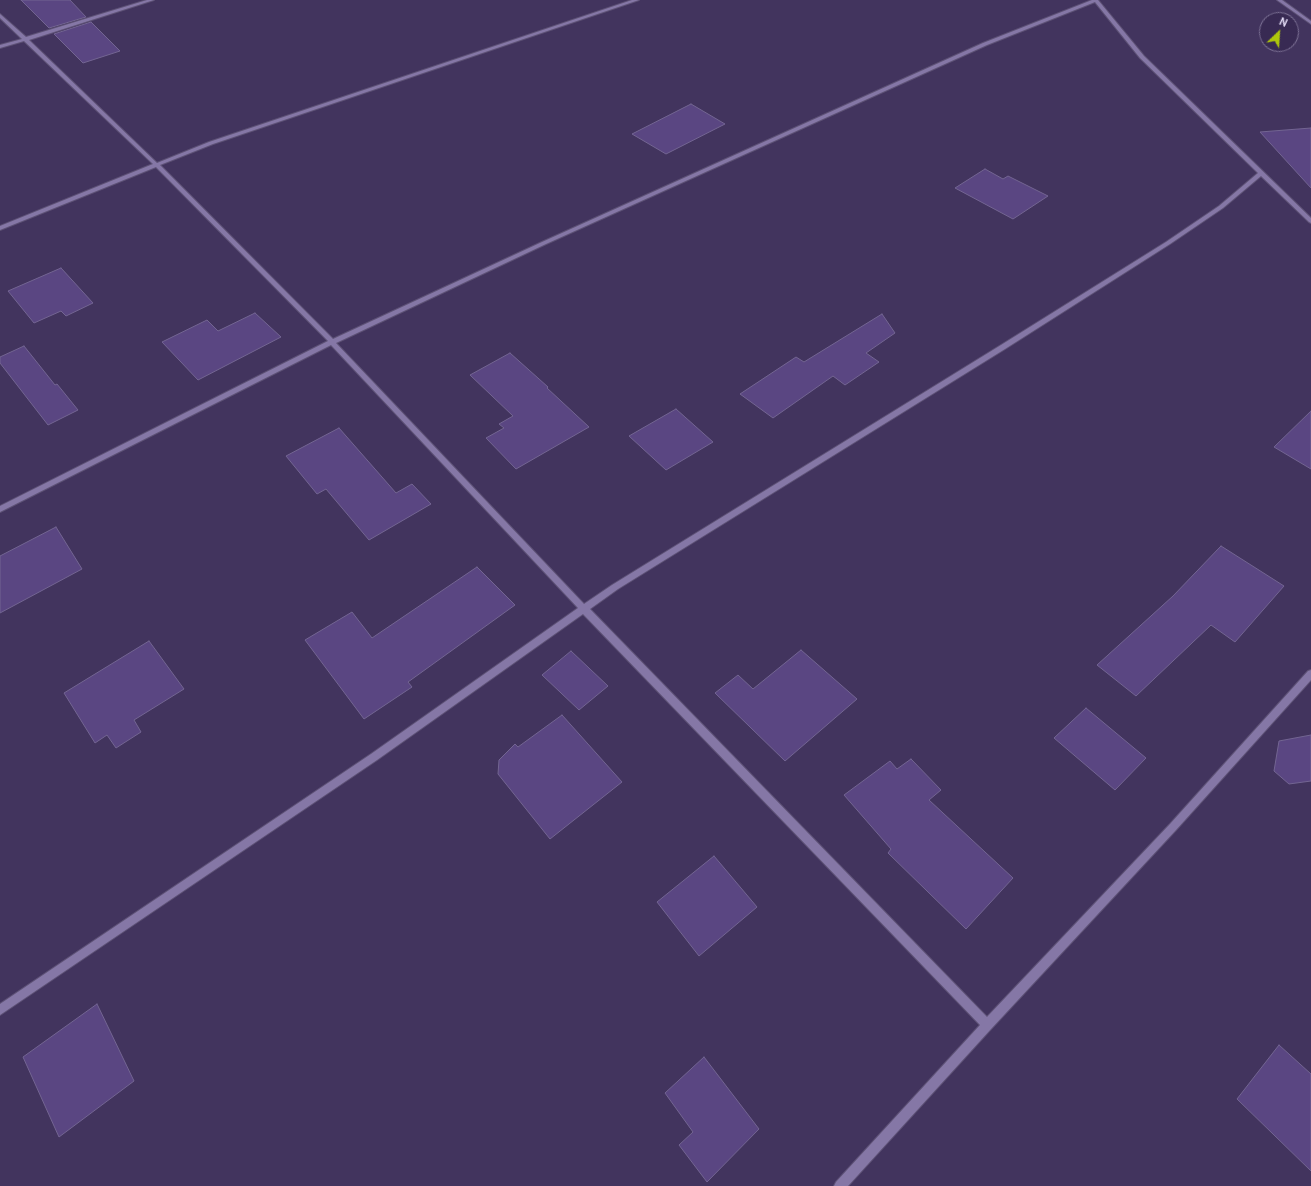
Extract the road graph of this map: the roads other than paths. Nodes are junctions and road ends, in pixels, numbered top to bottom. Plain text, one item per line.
1 (152, 0) edge
2 (637, 0) edge
3 (1096, 0) edge
4 (1280, 0) edge
5 (0, 15) edge
6 (1311, 24) edge
7 (25, 40) junction
8 (0, 47) edge
9 (154, 165) junction
10 (1261, 173) junction
11 (1311, 221) edge
12 (0, 228) edge
13 (332, 342) junction
14 (0, 509) edge
15 (584, 609) junction
16 (1311, 674) edge
17 (0, 1010) edge
18 (987, 1024) junction
19 (840, 1186) edge

1 - 7 street
2 - 9 street
3 - 10 street
3 - 13 street
4 - 6 street
5 - 7 street
7 - 8 street
7 - 9 street
9 - 12 street
9 - 13 street
10 - 11 street
10 - 15 street
13 - 14 street
13 - 15 street
15 - 17 street
15 - 18 street
16 - 18 street
18 - 19 street

